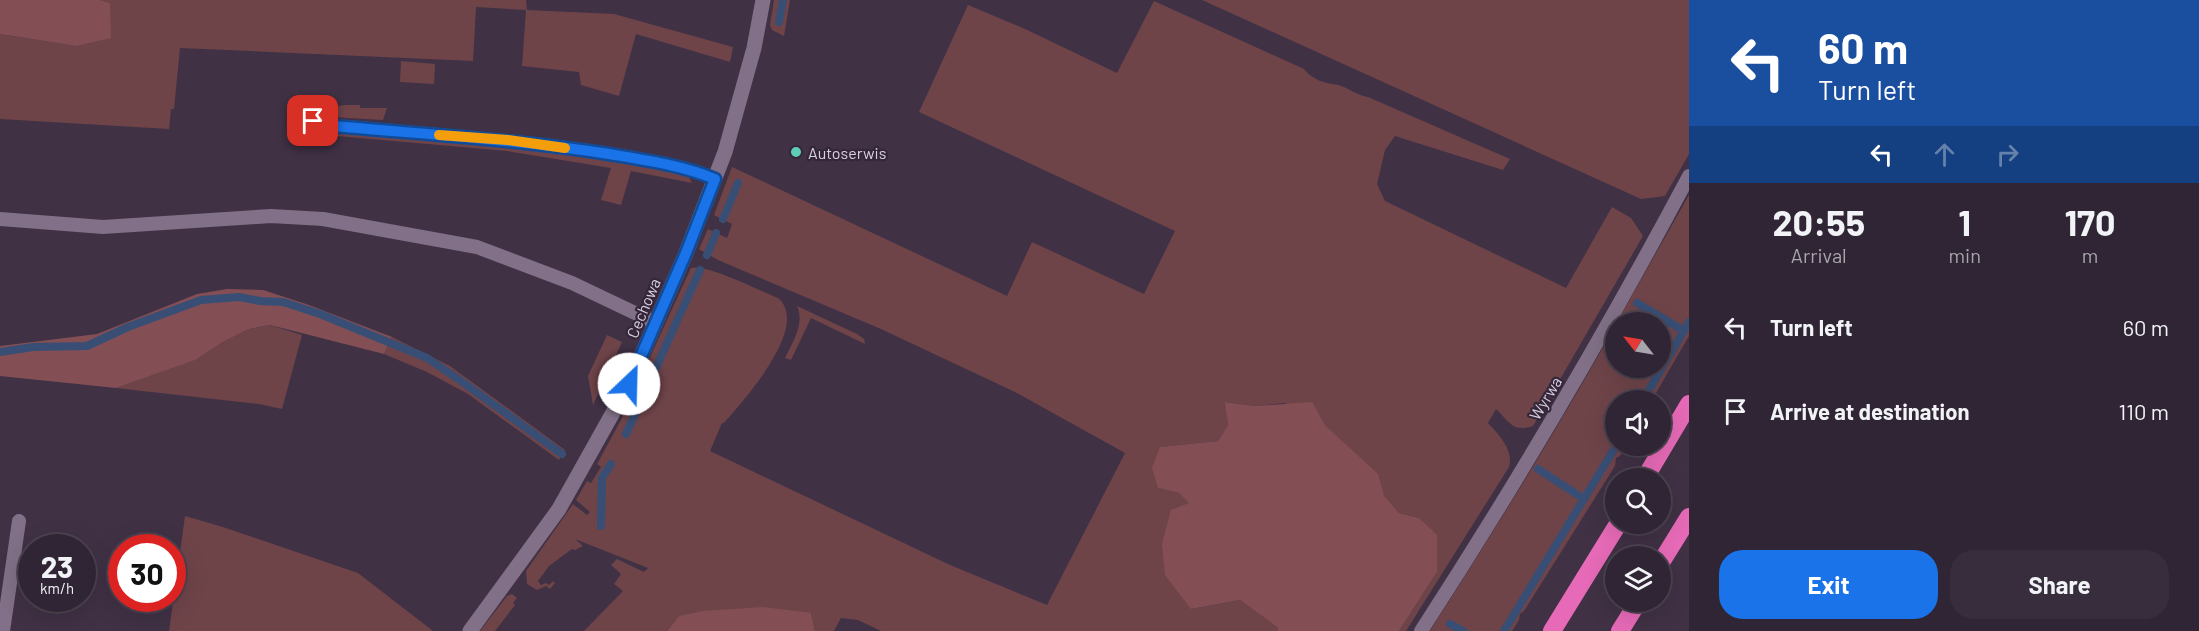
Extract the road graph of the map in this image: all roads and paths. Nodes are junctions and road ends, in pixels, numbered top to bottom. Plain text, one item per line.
1 (763, 0) edge
2 (313, 121) dead end
3 (1689, 176) edge
4 (715, 179) junction
5 (0, 219) edge
6 (656, 323) junction
7 (1689, 404) edge
8 (1651, 468) edge
9 (1689, 517) edge
10 (19, 521) dead end
11 (1612, 534) edge
12 (1671, 546) edge
13 (1632, 612) edge
14 (3, 631) edge
15 (470, 631) edge
16 (1421, 631) edge
17 (1552, 631) edge
18 (1620, 631) edge

1 - 4 street, Cechowa
2 - 4 lane
3 - 16 lane, Wyrwa
4 - 6 street, Cechowa
5 - 6 lane
6 - 15 street, Cechowa
7 - 8 highway
9 - 12 highway
10 - 14 lane
11 - 17 highway
13 - 18 highway

